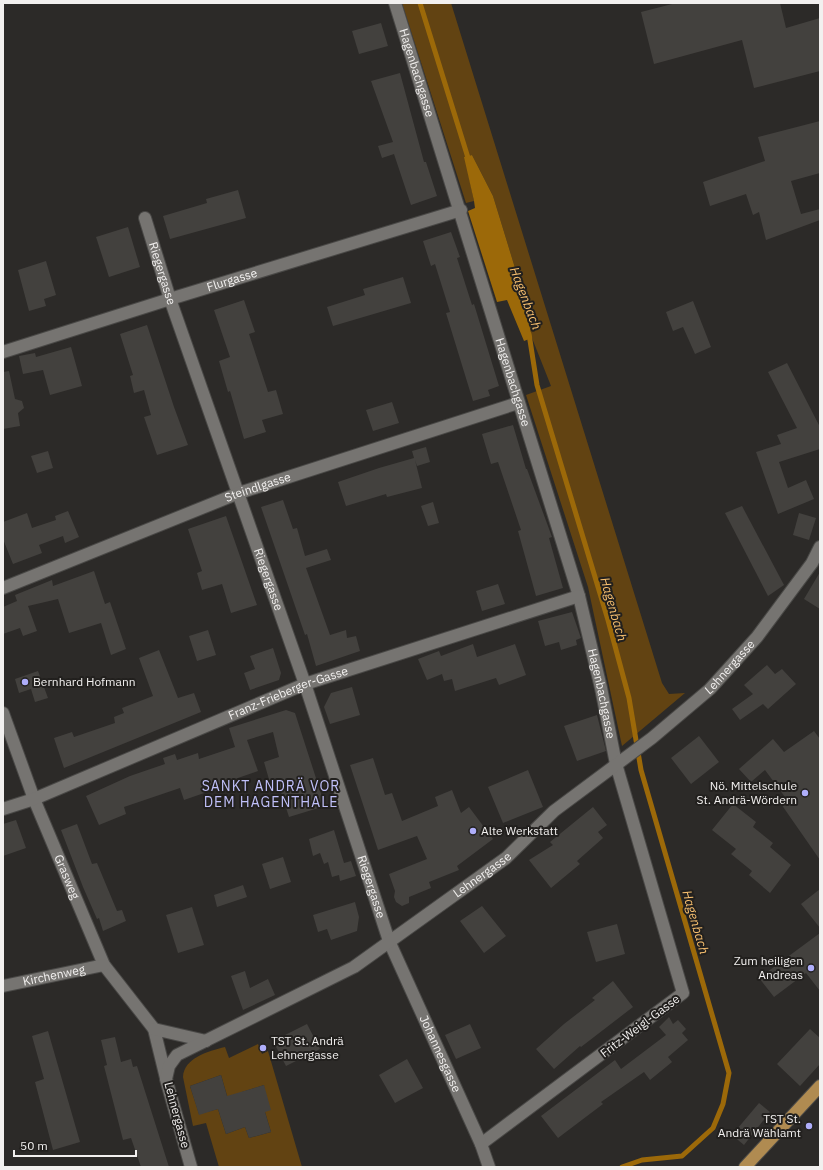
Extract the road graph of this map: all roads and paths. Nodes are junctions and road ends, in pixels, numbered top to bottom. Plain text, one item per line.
1 (395, 3) edge
2 (461, 210) junction
3 (145, 218) dead end
4 (170, 298) junction
5 (3, 352) edge
6 (518, 402) junction
7 (239, 493) junction
8 (820, 547) edge
9 (3, 588) edge
10 (580, 596) junction
11 (305, 684) junction
12 (3, 713) edge
13 (620, 761) junction
14 (34, 799) junction
15 (3, 809) edge
16 (389, 941) junction
17 (104, 964) junction
18 (3, 986) edge
19 (154, 1029) junction
20 (206, 1041) junction
21 (166, 1079) junction
22 (820, 1086) edge
23 (481, 1144) junction
24 (191, 1167) edge
25 (488, 1167) edge
26 (745, 1167) edge

1 - 2 street, Hagenbachgasse
2 - 4 street, Flurgasse
2 - 6 street, Hagenbachgasse
3 - 4 street, Riegergasse
4 - 5 street, Flurgasse
4 - 7 street, Riegergasse
6 - 7 street, Steindlgasse
6 - 10 street, Hagenbachgasse
7 - 9 street, Steindlgasse
7 - 11 street, Riegergasse
8 - 13 street, Lehnergasse
10 - 11 street, Franz-Frieberger-Gasse
10 - 13 street, Hagenbachgasse
11 - 14 street, Franz-Frieberger-Gasse
11 - 16 street, Riegergasse
12 - 14 street, Grasweg
13 - 16 street, Lehnergasse
13 - 23 street, Fritz-Weigl-Gasse
14 - 15 street, Franz-Frieberger-Gasse
14 - 17 street, Grasweg
16 - 20 street, Lehnergasse
16 - 23 street, Johannesgasse
17 - 18 street, Kirchenweg
17 - 19 street, Grasweg
19 - 20 street
19 - 21 street, Grasweg
20 - 21 street, Lehnergasse
21 - 24 street, Lehnergasse
22 - 26 main road
23 - 25 street, Johannesgasse

